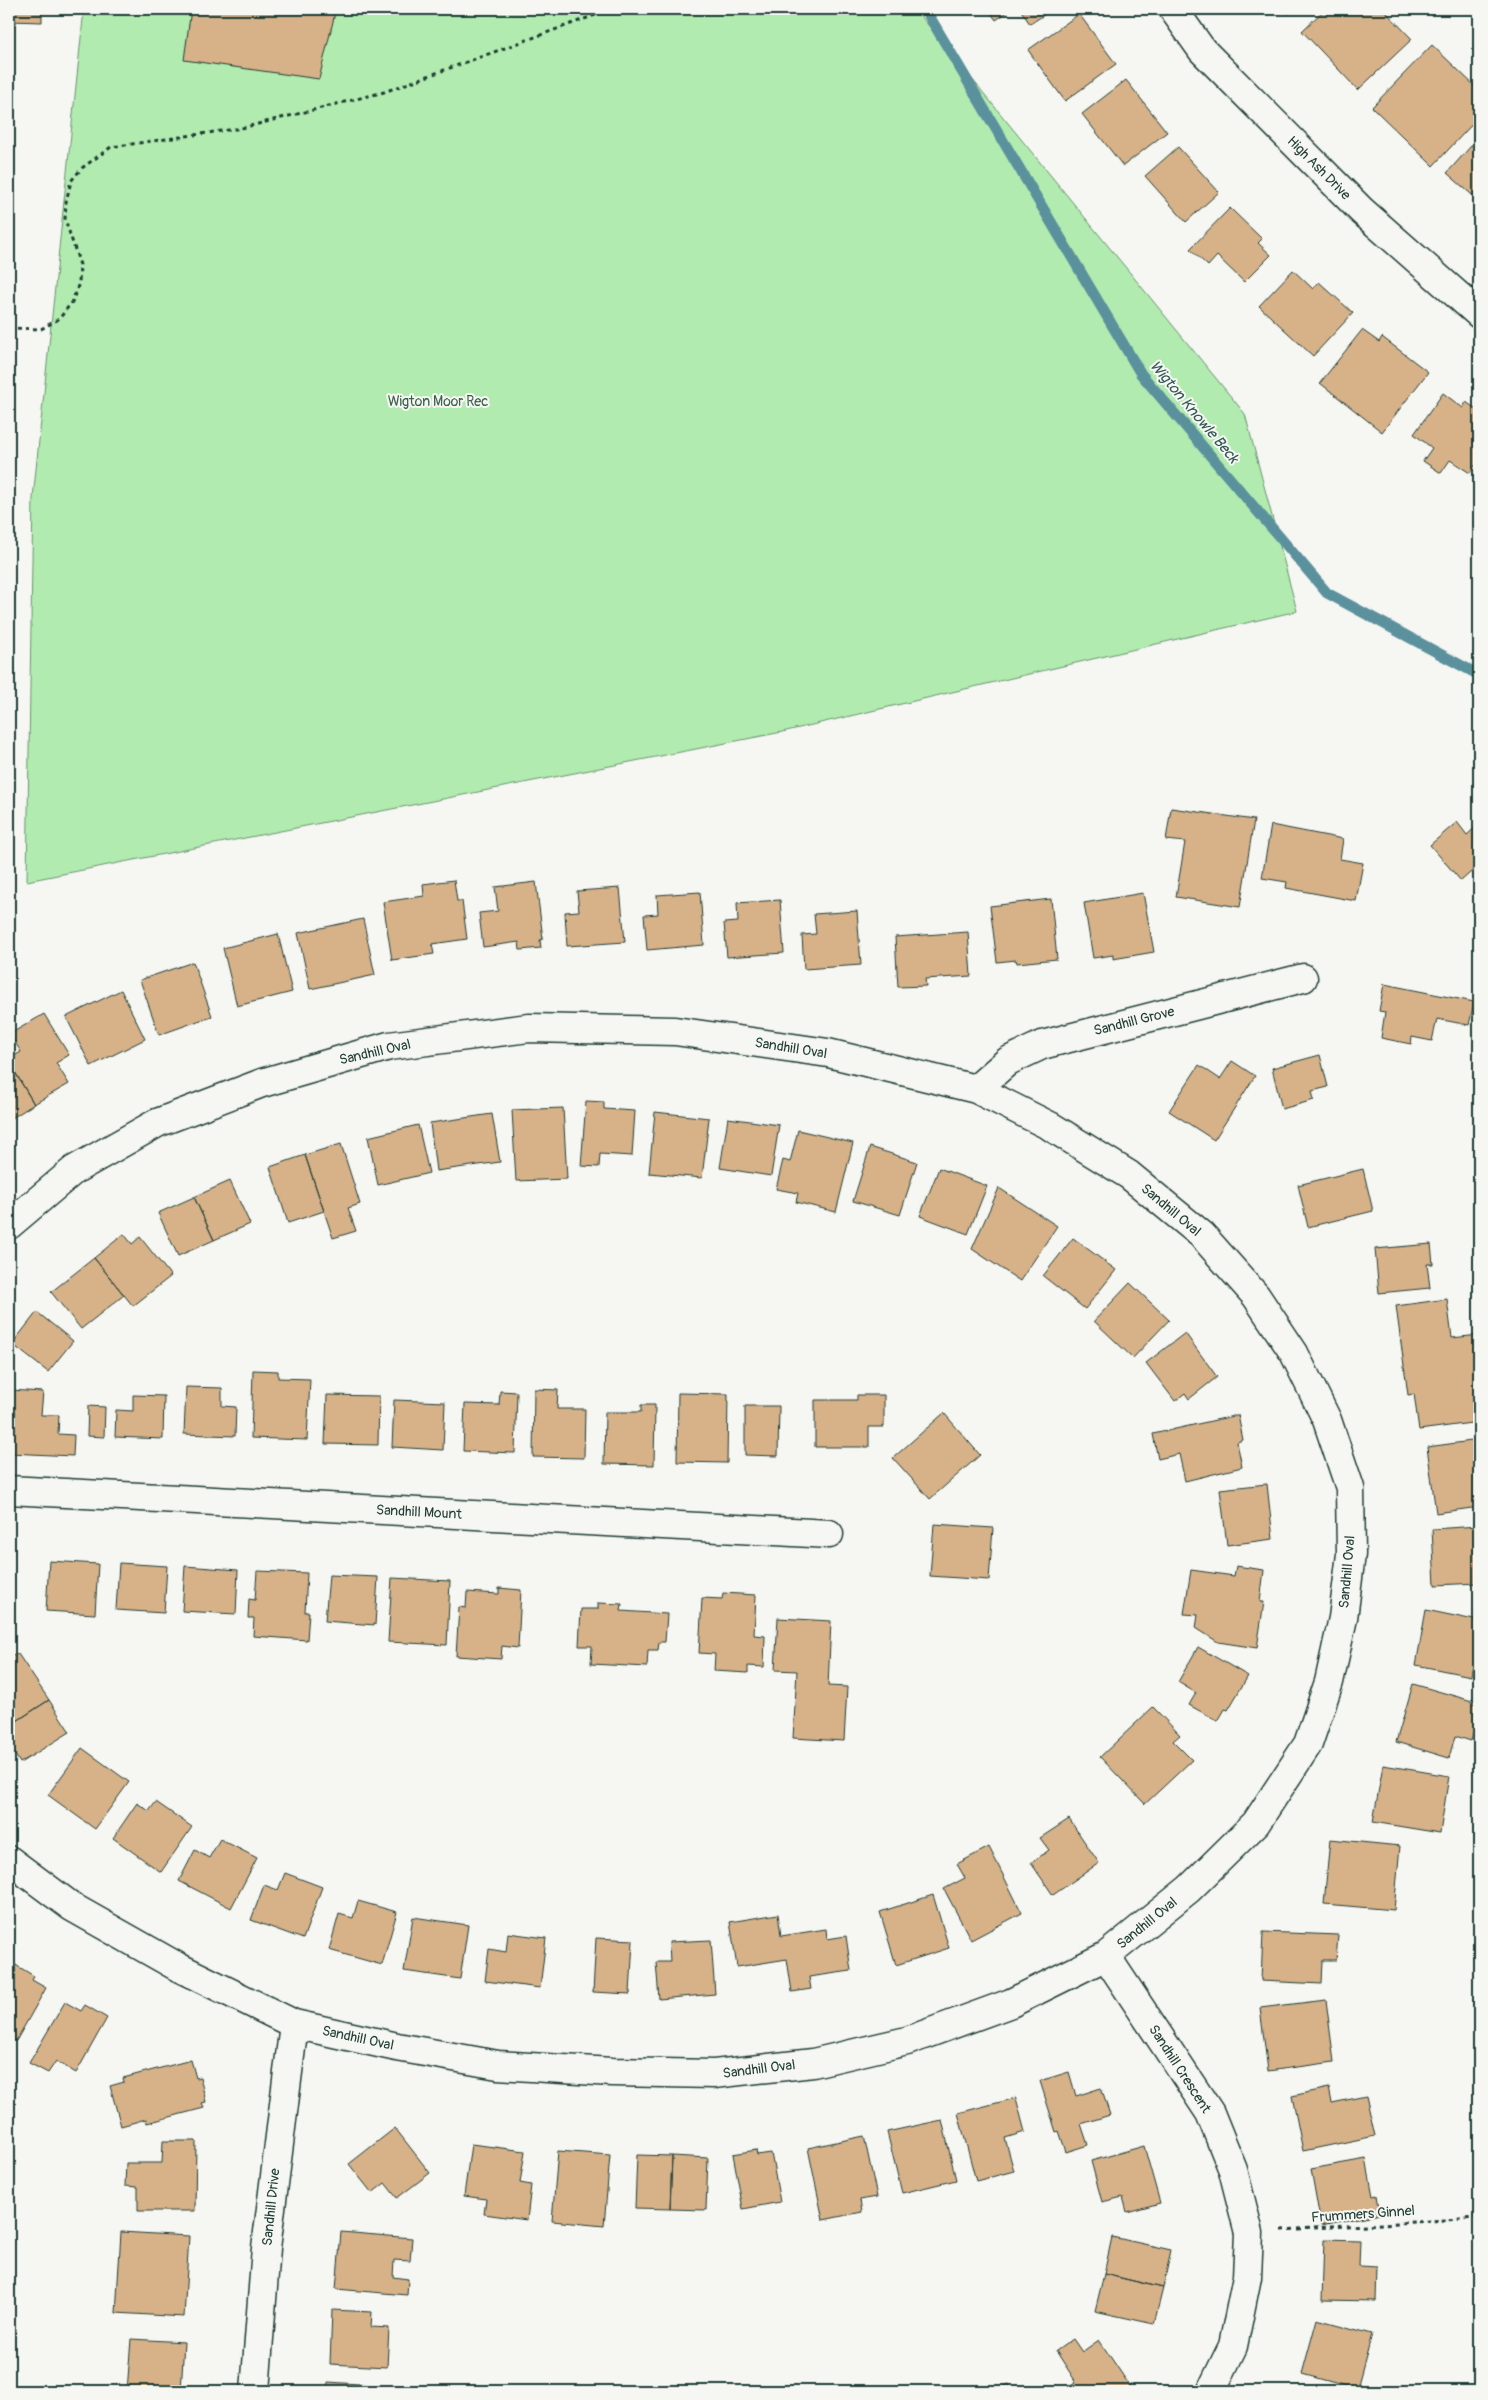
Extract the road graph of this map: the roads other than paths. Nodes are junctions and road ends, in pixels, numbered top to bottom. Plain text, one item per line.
1 (1173, 9) edge
2 (1479, 314) edge
3 (1303, 978) dead end
4 (976, 1089) junction
5 (9, 1225) edge
6 (9, 1490) edge
7 (829, 1534) dead end
8 (9, 1860) edge
9 (1106, 1956) junction
10 (294, 2024) junction
11 (255, 2391) edge
12 (1211, 2391) edge

1 - 2 street, High Ash Drive
3 - 4 street, Sandhill Grove
4 - 5 street, Sandhill Oval
4 - 9 street, Sandhill Oval
6 - 7 street, Sandhill Mount
8 - 10 street, Sandhill Oval
9 - 10 street, Sandhill Oval
9 - 12 street, Sandhill Crescent
10 - 11 street, Sandhill Drive

